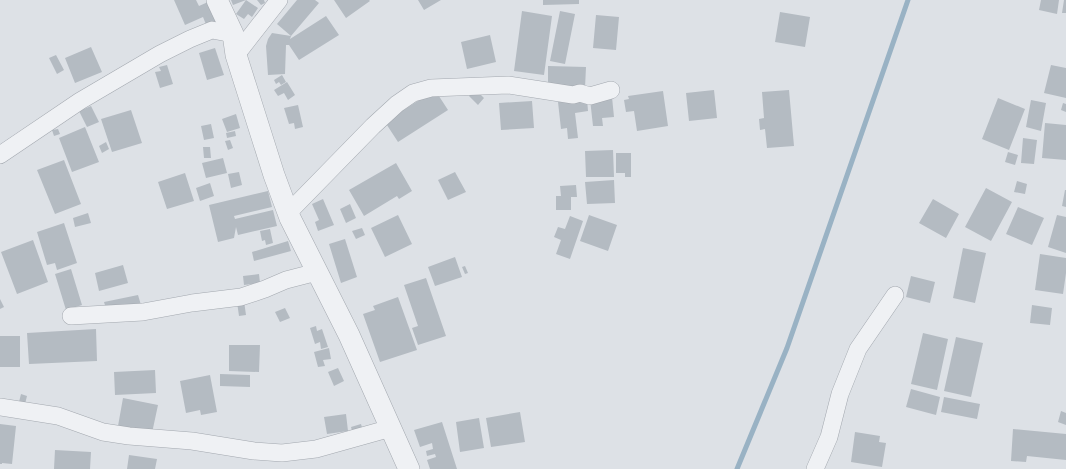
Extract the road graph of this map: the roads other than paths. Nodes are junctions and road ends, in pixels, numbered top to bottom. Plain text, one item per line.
1 (217, 0) edge
2 (279, 0) edge
3 (233, 34) junction
4 (236, 55) junction
5 (611, 90) dead end
6 (0, 155) edge
7 (288, 213) junction
8 (317, 272) junction
9 (895, 295) dead end
10 (72, 316) dead end
11 (0, 407) edge
12 (391, 428) junction
13 (409, 469) edge
14 (815, 469) edge

1 - 3 street
2 - 4 street
3 - 4 street
3 - 6 street
4 - 7 street
5 - 7 street
7 - 8 street
8 - 10 street
8 - 12 street
9 - 14 street
11 - 12 street
12 - 13 street

